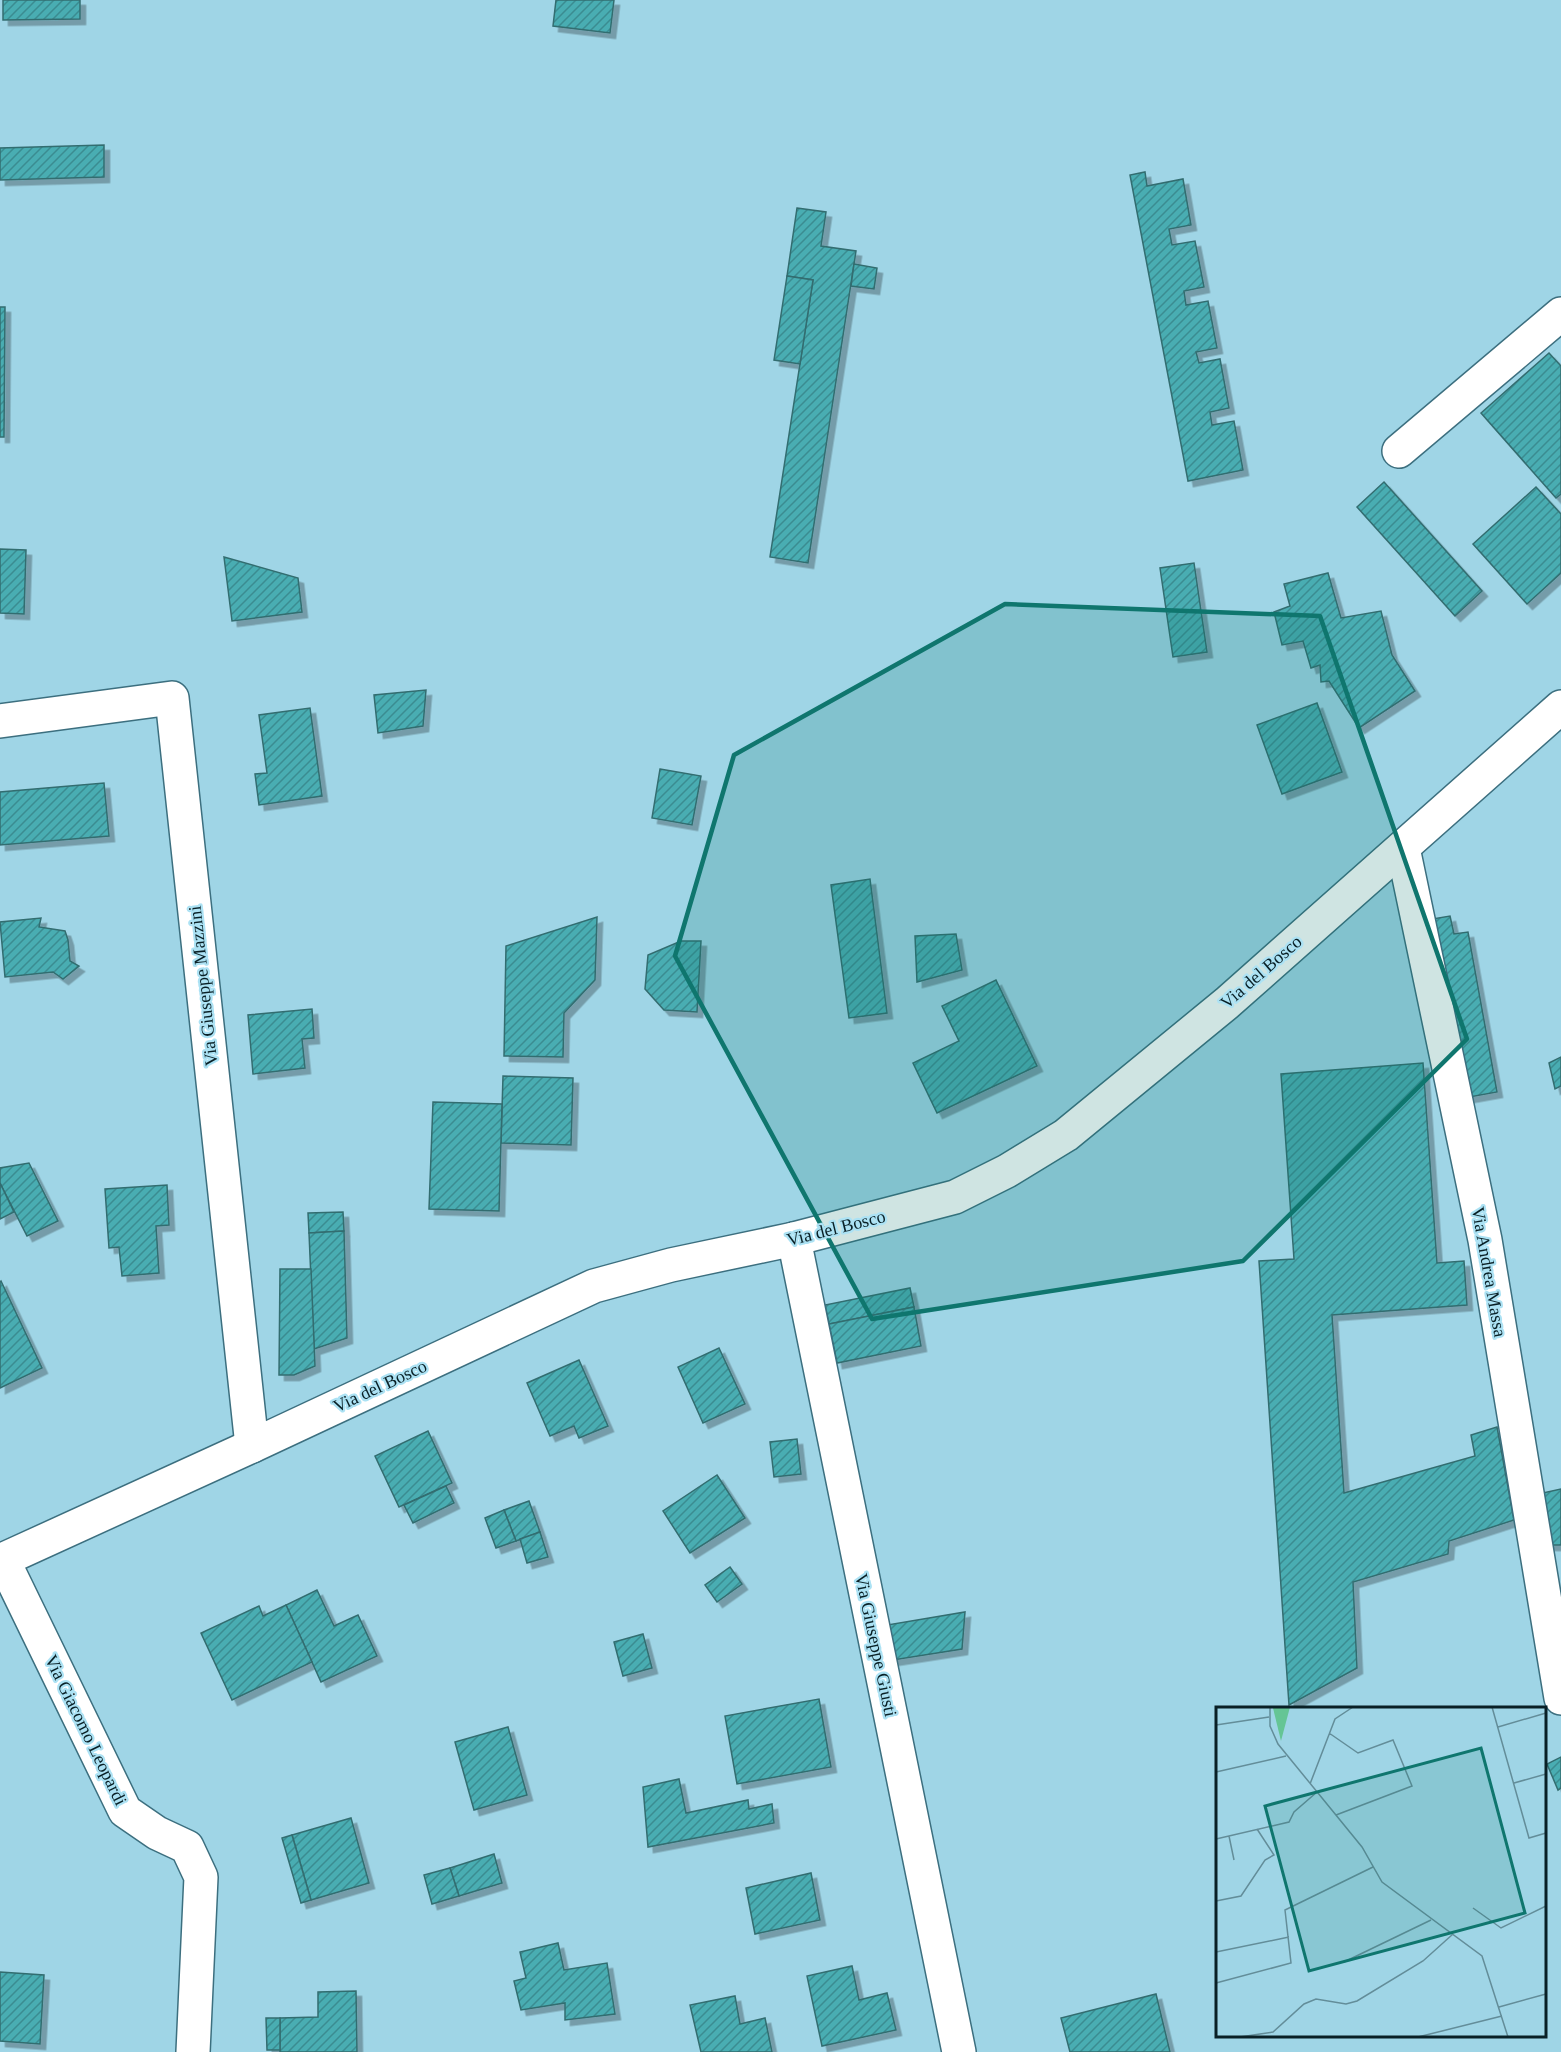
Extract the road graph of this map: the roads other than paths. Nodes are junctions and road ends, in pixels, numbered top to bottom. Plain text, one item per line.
1 (1561, 314) edge
2 (1399, 451) dead end
3 (1561, 708) edge
4 (0, 721) edge
5 (1403, 848) junction
6 (794, 1239) junction
7 (252, 1446) junction
8 (2, 1561) edge
9 (1561, 1698) edge
10 (193, 2052) edge
11 (959, 2052) edge

1 - 2 street
3 - 5 street, Via del Bosco
4 - 7 street, Via Giuseppe Mazzini
5 - 6 street, Via del Bosco
5 - 9 street, Via Andrea Massa
6 - 7 street, Via del Bosco
6 - 11 street, Via Giuseppe Giusti
7 - 8 street, Via del Bosco
8 - 10 street, Via Giacomo Leopardi

